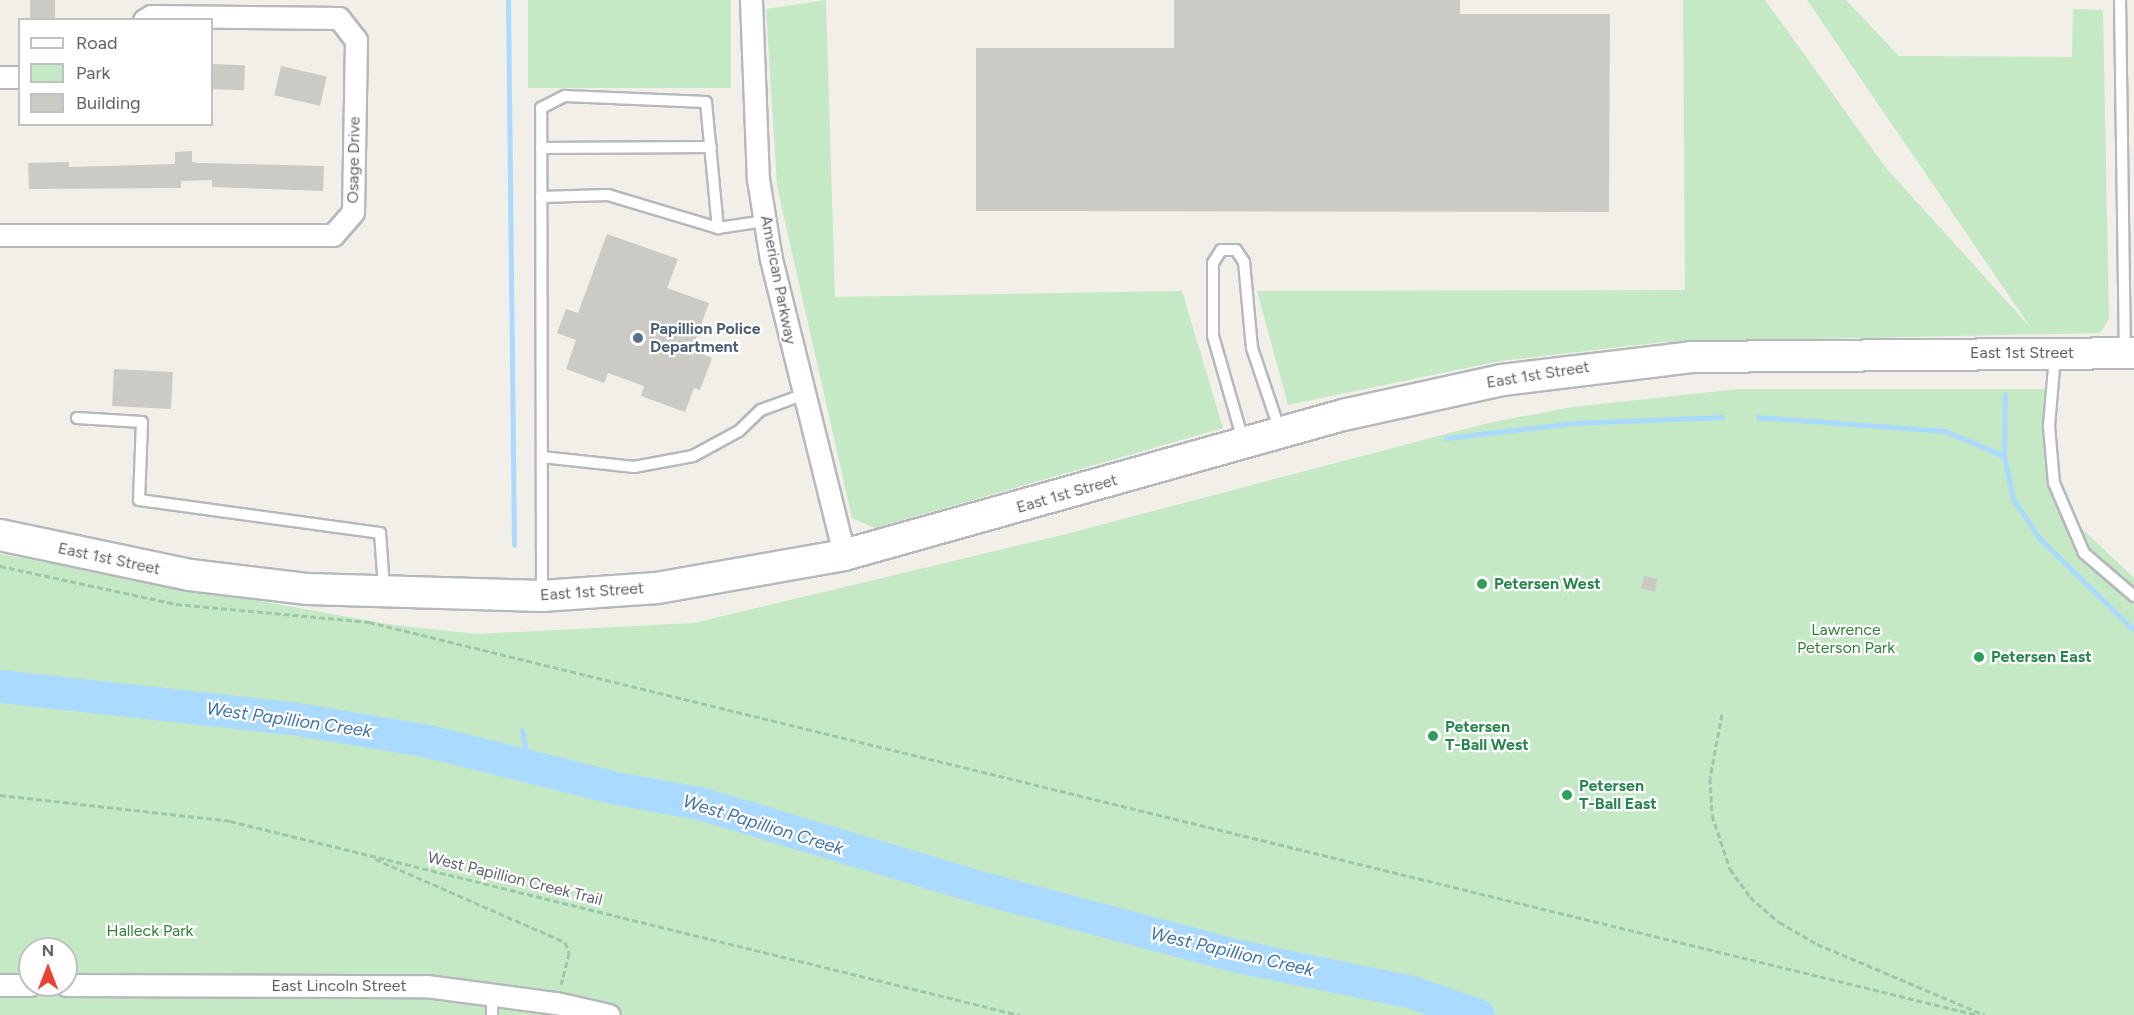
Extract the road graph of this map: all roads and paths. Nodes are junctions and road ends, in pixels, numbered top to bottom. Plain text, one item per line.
1 (751, 0) edge
2 (2120, 0) edge
3 (148, 18) edge
4 (0, 77) edge
5 (18, 77) edge
6 (711, 147) junction
7 (541, 148) junction
8 (541, 198) junction
9 (765, 221) junction
10 (718, 228) junction
11 (0, 235) edge
12 (2055, 353) junction
13 (2130, 353) edge
14 (802, 394) junction
15 (77, 418) dead end
16 (1281, 434) junction
17 (1244, 444) junction
18 (542, 457) junction
19 (0, 535) edge
20 (844, 555) junction
21 (0, 566) edge
22 (384, 594) junction
23 (542, 596) junction
24 (2134, 596) edge
25 (1722, 714) dead end
26 (0, 795) edge
27 (371, 857) junction
28 (0, 985) edge
29 (18, 985) edge
30 (78, 985) edge
31 (492, 993) junction
32 (556, 1003) junction
33 (492, 1015) edge
34 (609, 1015) edge
35 (1019, 1015) edge
36 (1977, 1015) edge
37 (1985, 1015) edge

1 - 9 street, American Parkway
2 - 13 lane
3 - 11 street, Osage Drive
4 - 5 street
6 - 7 lane
6 - 7 lane
6 - 10 lane
7 - 8 lane
8 - 10 lane
8 - 18 lane
9 - 10 lane
9 - 14 street, American Parkway
12 - 13 main road, East 1st Street
12 - 16 main road, East 1st Street
12 - 24 lane
14 - 18 lane
14 - 20 street, American Parkway
15 - 22 lane
16 - 17 main road, East 1st Street
16 - 17 lane
17 - 20 main road, East 1st Street
18 - 23 lane
19 - 22 main road, East 1st Street
20 - 23 main road, East 1st Street
21 - 36 path
22 - 23 main road, East 1st Street
25 - 37 path
26 - 27 path, West Papillion Creek Trail
27 - 32 path
27 - 35 path, West Papillion Creek Trail
28 - 29 street
30 - 31 street, East Lincoln Street
31 - 32 street, East Lincoln Street
31 - 33 lane
32 - 34 street, East Lincoln Street

